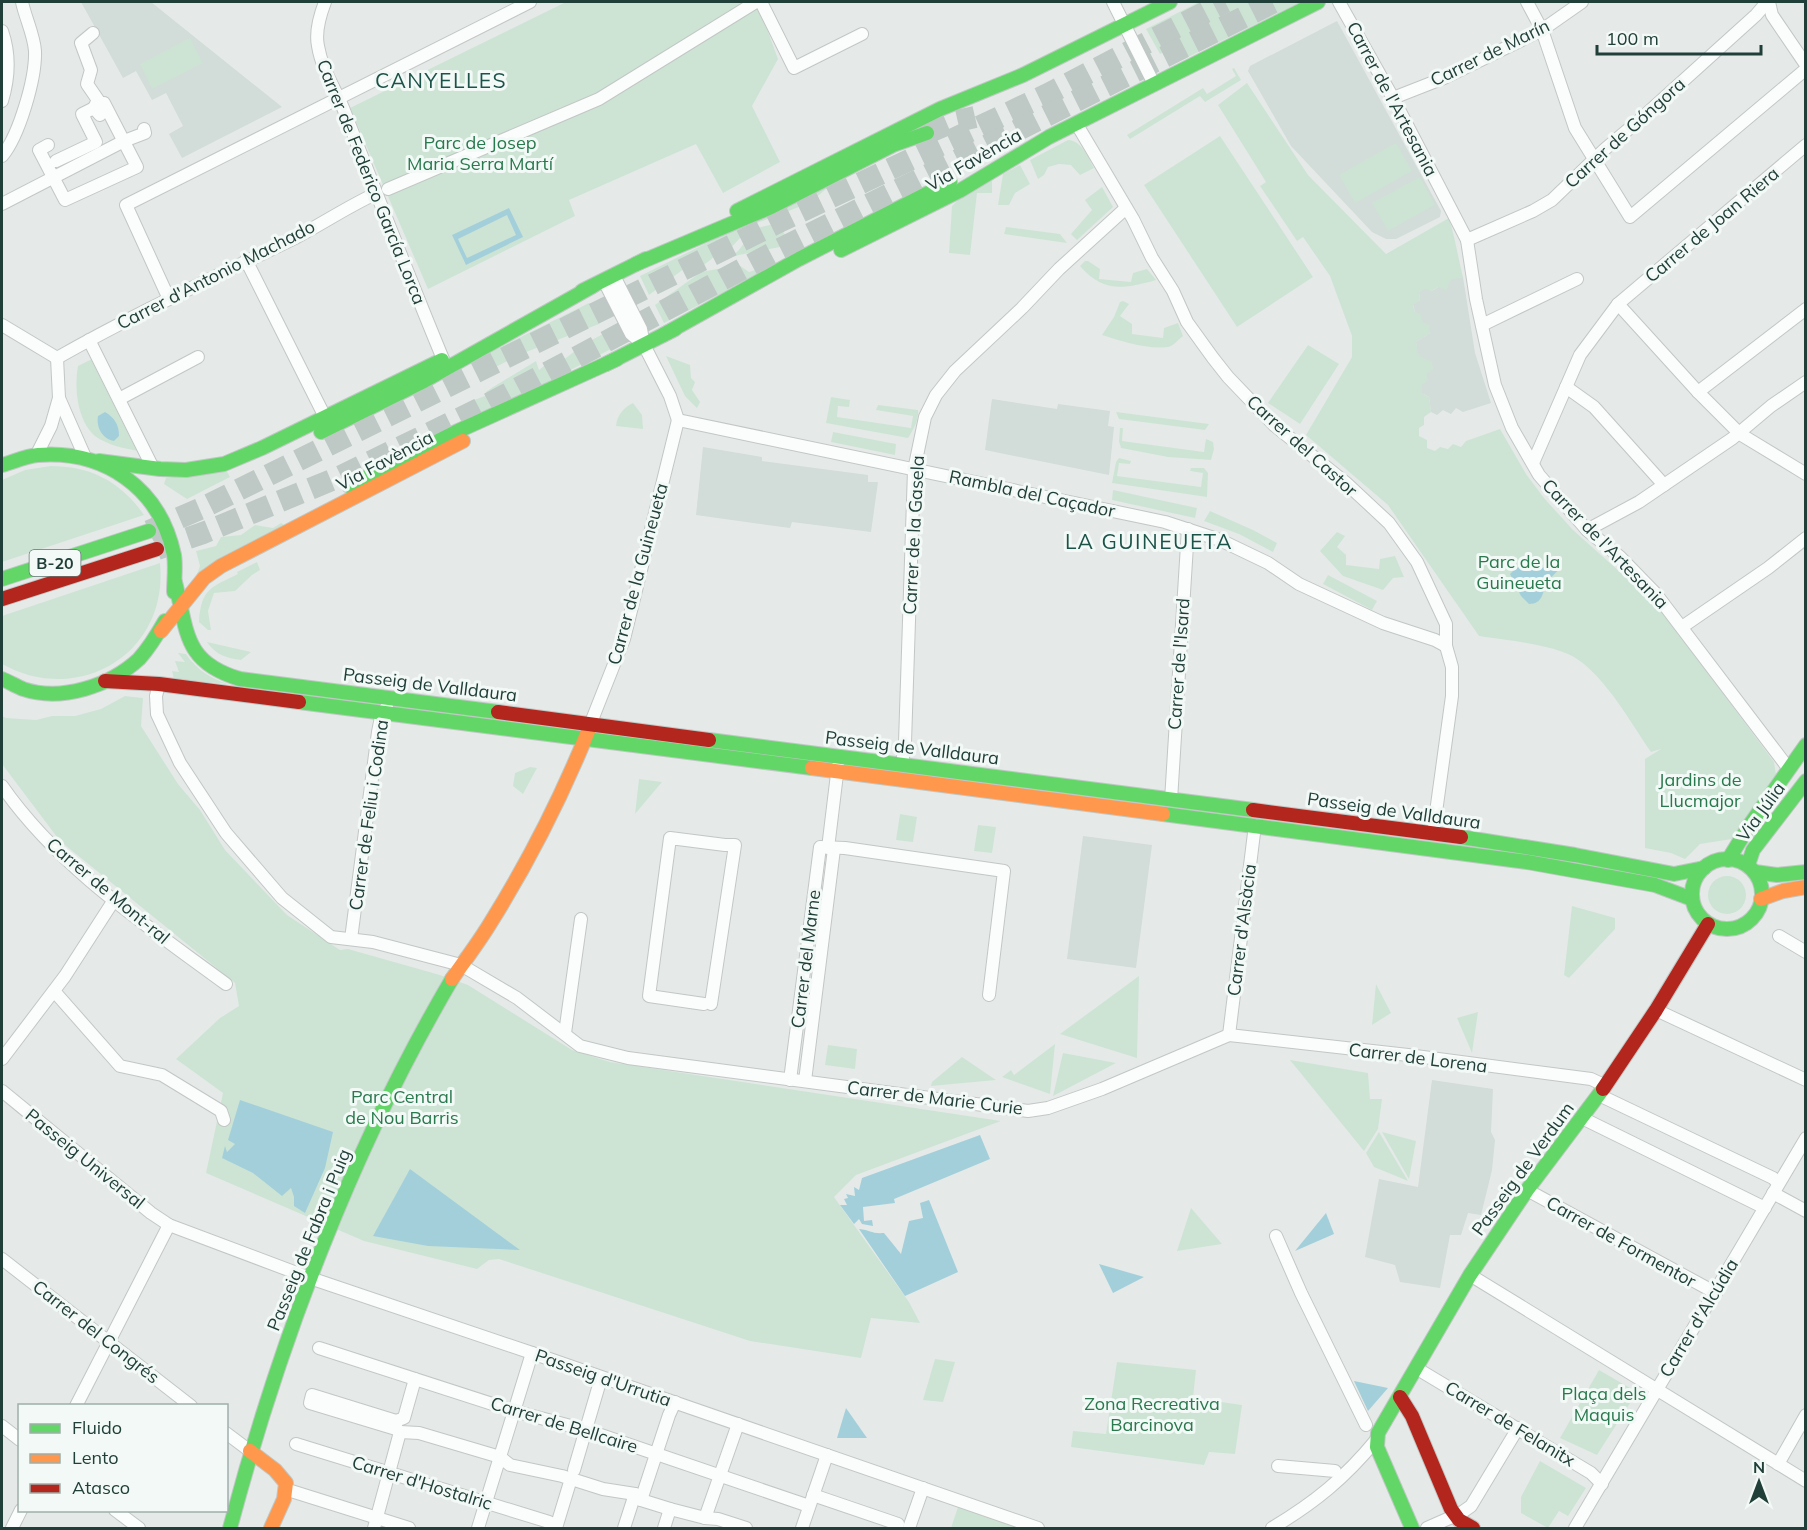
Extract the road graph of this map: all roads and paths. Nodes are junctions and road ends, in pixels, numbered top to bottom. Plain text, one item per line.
1 (22, 2) edge
2 (325, 2) edge
3 (530, 2) edge
4 (756, 2) edge
5 (761, 2) edge
6 (1113, 2) edge
7 (1170, 2) edge
8 (1318, 2) edge
9 (1339, 2) edge
10 (1527, 2) edge
11 (1582, 2) edge
12 (1768, 2) edge
13 (1125, 24) junction
14 (1542, 30) junction
15 (2, 31) edge
16 (93, 33) dead end
17 (862, 34) dead end
18 (1806, 67) edge
19 (1154, 84) junction
20 (338, 98) junction
21 (1393, 98) junction
22 (2, 101) edge
23 (101, 111) junction
24 (122, 121) dead end
25 (1076, 123) junction
26 (144, 129) dead end
27 (927, 133) tunnel mouth
28 (124, 141) junction
29 (1806, 145) edge
30 (48, 146) dead end
31 (2, 156) edge
32 (1594, 158) junction
33 (56, 162) dead end
34 (52, 179) junction
35 (950, 182) dead end
36 (388, 189) dead end
37 (375, 194) junction
38 (2, 204) edge
39 (1126, 208) junction
40 (1467, 240) junction
41 (246, 260) junction
42 (636, 264) junction
43 (1577, 279) dead end
44 (604, 281) junction
45 (169, 299) junction
46 (1618, 304) junction
47 (1806, 309) edge
48 (2, 325) edge
49 (1482, 325) junction
50 (663, 336) junction
51 (89, 340) junction
52 (644, 345) junction
53 (198, 357) dead end
54 (57, 358) junction
55 (443, 359) junction
56 (617, 359) junction
57 (1806, 382) edge
58 (1566, 387) junction
59 (1698, 392) junction
60 (59, 398) junction
61 (119, 399) junction
62 (325, 417) junction
63 (678, 420) junction
64 (321, 432) dead end
65 (1740, 434) junction
66 (38, 454) junction
67 (85, 457) junction
68 (99, 461) junction
69 (1533, 463) junction
70 (2, 465) edge
71 (153, 468) junction
72 (914, 470) junction
73 (1806, 474) edge
74 (1664, 485) junction
75 (349, 486) dead end
76 (1188, 529) junction
77 (1587, 530) junction
78 (149, 531) tunnel mouth
79 (1806, 538) edge
80 (157, 549) tunnel mouth
81 (2, 579) edge
82 (175, 582) junction
83 (2, 599) edge
84 (182, 606) junction
85 (1682, 627) junction
86 (161, 631) junction
87 (1446, 646) junction
88 (2, 679) edge
89 (105, 681) junction
90 (159, 684) junction
91 (400, 700) junction
92 (382, 712) junction
93 (590, 725) junction
94 (585, 738) junction
95 (1806, 745) edge
96 (839, 757) junction
97 (902, 765) junction
98 (1789, 769) junction
99 (837, 771) junction
100 (1806, 779) edge
101 (2, 786) edge
102 (1171, 800) junction
103 (1257, 810) junction
104 (1255, 825) junction
105 (1432, 841) junction
106 (831, 848) junction
107 (1728, 860) junction
108 (1704, 868) junction
109 (1752, 869) junction
110 (1806, 872) edge
111 (1806, 887) edge
112 (1692, 899) junction
113 (1761, 899) junction
114 (114, 900) junction
115 (580, 919) dead end
116 (1708, 924) junction
117 (1779, 936) dead end
118 (351, 939) junction
119 (1806, 952) edge
120 (461, 965) junction
121 (226, 984) dead end
122 (54, 991) junction
123 (988, 995) dead end
124 (707, 1004) joint
125 (1656, 1010) junction
126 (565, 1033) junction
127 (1229, 1035) junction
128 (2, 1059) edge
129 (790, 1080) junction
130 (1806, 1080) edge
131 (804, 1081) junction
132 (2, 1091) edge
133 (1603, 1091) junction
134 (1582, 1118) junction
135 (224, 1120) dead end
136 (1806, 1138) edge
137 (1775, 1188) junction
138 (1527, 1190) junction
139 (1765, 1208) junction
140 (1806, 1211) edge
141 (169, 1225) junction
142 (1276, 1236) dead end
143 (2, 1259) edge
144 (1470, 1275) junction
145 (310, 1278) junction
146 (1716, 1293) junction
147 (109, 1342) junction
148 (319, 1348) dead end
149 (532, 1353) junction
150 (1416, 1368) junction
151 (415, 1379) junction
152 (599, 1385) dead end
153 (1657, 1390) junction
154 (1400, 1397) junction
155 (675, 1402) junction
156 (77, 1404) edge
157 (188, 1404) edge
158 (514, 1411) junction
159 (1806, 1415) edge
160 (738, 1424) junction
161 (1366, 1425) dead end
162 (2, 1426) edge
163 (398, 1428) junction
164 (1518, 1428) junction
165 (586, 1430) junction
166 (228, 1434) edge
167 (18, 1438) edge
168 (1376, 1440) junction
169 (296, 1444) dead end
170 (250, 1451) junction
171 (656, 1453) junction
172 (827, 1455) junction
173 (500, 1457) junction
174 (1778, 1464) junction
175 (1278, 1466) dead end
176 (1335, 1471) dead end
177 (389, 1472) junction
178 (720, 1477) junction
179 (1806, 1481) edge
180 (1602, 1484) junction
181 (923, 1488) junction
182 (288, 1490) junction
183 (638, 1497) junction
184 (811, 1501) junction
185 (486, 1503) junction
186 (670, 1509) junction
187 (20, 1512) edge
188 (118, 1512) edge
189 (1455, 1516) junction
190 (705, 1518) junction
191 (375, 1523) edge
192 (716, 1524) edge
193 (552, 1525) edge
194 (903, 1526) edge
195 (12, 1528) edge
196 (139, 1528) edge
197 (230, 1528) edge
198 (272, 1528) edge
199 (409, 1528) edge
200 (478, 1528) edge
201 (624, 1528) edge
202 (664, 1528) edge
203 (746, 1528) edge
204 (802, 1528) edge
205 (1038, 1528) edge
206 (1272, 1528) edge
207 (1412, 1528) edge
208 (1427, 1528) edge
209 (1473, 1528) edge
210 (1575, 1528) edge

1 - 31 street
2 - 20 street, Carrer de Federico García Lorca
3 - 20 street
4 - 36 street
5 - 17 street
6 - 13 street
7 - 13 main road
8 - 19 main road, Via Favència
9 - 21 street, Carrer de l'Artesania
10 - 14 street
11 - 14 street, Carrer de Marín
12 - 18 street
12 - 32 street, Carrer de Góngora
13 - 19 street
13 - 42 main road
14 - 21 street, Carrer de Marín
14 - 32 street
15 - 22 street
16 - 23 street
18 - 32 street
19 - 25 main road, Via Favència
20 - 37 street, Carrer de Federico García Lorca
20 - 45 street
21 - 40 street, Carrer de l'Artesania
23 - 24 street
23 - 28 street
23 - 33 street
25 - 39 street, Carrer del Castor
25 - 50 main road, Via Favència
26 - 28 street
27 - 42 main road
28 - 34 street
28 - 34 street
29 - 46 street, Carrer de Joan Riera
30 - 34 street
32 - 40 street, Carrer de Góngora
34 - 38 street
35 - 50 main road
37 - 41 street, Carrer d'Antonio Machado
37 - 55 street, Carrer de Federico García Lorca
39 - 72 street, Carrer de la Gasela
39 - 87 street, Carrer del Castor
40 - 49 street, Carrer de l'Artesania
41 - 45 street, Carrer d'Antonio Machado
41 - 62 street
42 - 44 main road
43 - 49 street
44 - 52 street
44 - 55 main road
44 - 64 main road
45 - 51 street, Carrer d'Antonio Machado
46 - 58 street, Carrer de Joan Riera
46 - 59 street
47 - 59 street
48 - 54 street
49 - 69 street, Carrer de l'Artesania
50 - 52 main road, Via Favència
51 - 54 street, Carrer d'Antonio Machado
51 - 61 street
52 - 56 main road, Via Favència
52 - 63 street
53 - 61 street
54 - 60 street
55 - 62 main road
56 - 75 main road
56 - 84 main road, Via Favència
57 - 65 street
58 - 69 street, Carrer de Joan Riera
58 - 74 street
59 - 65 street
60 - 66 street
60 - 67 street
61 - 71 street
62 - 71 main road
63 - 72 street, Rambla del Caçador
63 - 93 street, Carrer de la Guineueta
65 - 73 street
65 - 74 street
66 - 67 main road
66 - 70 main road
67 - 68 main road
68 - 71 main road
68 - 82 main road
69 - 77 street, Carrer de l'Artesania
72 - 76 street, Rambla del Caçador
72 - 97 street, Carrer de la Gasela
74 - 77 street
76 - 87 street, Rambla del Caçador
76 - 102 street, Carrer de l'Isard
77 - 85 street, Carrer de l'Artesania
78 - 81 main road, B-20
79 - 85 street
80 - 83 main road, B-20
82 - 84 main road, Passeig de Valldaura
82 - 86 main road
84 - 86 main road, Via Favència
84 - 91 main road, Passeig de Valldaura
85 - 98 street, Carrer de l'Artesania
86 - 89 main road, Via Favència
87 - 105 street, Carrer del Castor
88 - 89 main road
89 - 90 main road, Passeig de Valldaura
90 - 92 main road, Passeig de Valldaura
90 - 118 street, Carrer de Marie Curie
91 - 92 street, Carrer de Feliu i Codina
91 - 93 main road, Passeig de Valldaura
92 - 94 main road, Passeig de Valldaura
92 - 118 street, Carrer de Feliu i Codina
93 - 94 main road, Passeig de Fabra i Puig
93 - 96 main road, Passeig de Valldaura
94 - 99 main road, Passeig de Valldaura
94 - 120 main road, Passeig de Fabra i Puig
95 - 98 main road, Via Júlia
96 - 97 main road, Passeig de Valldaura
96 - 99 street, Carrer del Marne
97 - 102 main road, Passeig de Valldaura
98 - 100 main road
98 - 107 main road, Via Júlia
99 - 104 main road, Passeig de Valldaura
99 - 106 street, Carrer del Marne
100 - 109 main road, Via Júlia
101 - 114 street, Carrer de Mont-ral
102 - 103 main road, Passeig de Valldaura
103 - 104 main road
103 - 105 main road, Passeig de Valldaura
104 - 105 main road, Passeig de Valldaura
104 - 127 street, Carrer d'Alsàcia
105 - 108 main road, Passeig de Valldaura
105 - 112 main road, Passeig de Valldaura
106 - 123 street
106 - 129 street, Carrer del Marne
106 - 131 street, Carrer del Marne
107 - 108 main road
107 - 109 main road
108 - 112 main road
109 - 110 main road
109 - 113 main road
111 - 113 main road
112 - 116 main road
113 - 116 main road
114 - 121 street, Carrer de Mont-ral
114 - 122 street
115 - 126 street
116 - 125 main road, Passeig de Verdum
117 - 119 street
118 - 120 street, Carrer de Marie Curie
120 - 126 street, Carrer de Marie Curie
120 - 145 main road, Passeig de Fabra i Puig
122 - 128 street
122 - 135 street
124 - 124 street
125 - 130 street
125 - 133 main road, Passeig de Verdum
126 - 129 street, Carrer de Marie Curie
127 - 131 street, Carrer de Marie Curie
127 - 133 street, Carrer de Lorena
129 - 131 street, Carrer de Marie Curie
132 - 141 street, Passeig Universal
133 - 134 main road, Passeig de Verdum
133 - 137 street, Carrer de Lorena
134 - 138 main road, Passeig de Verdum
134 - 139 street
136 - 137 street, Carrer d'Alcúdia
137 - 139 street, Carrer d'Alcúdia
137 - 140 street, Carrer de Lorena
138 - 144 main road, Passeig de Verdum
138 - 146 street, Carrer de Formentor
139 - 146 street, Carrer d'Alcúdia
141 - 145 street, Passeig d'Urrutia
141 - 147 street
142 - 161 street
143 - 147 street, Carrer del Congrés
144 - 150 main road, Passeig de Verdum
144 - 153 street
145 - 149 street, Passeig d'Urrutia
145 - 170 main road, Passeig de Fabra i Puig
146 - 153 street, Carrer d'Alcúdia
147 - 156 street
147 - 157 street, Carrer del Congrés
148 - 151 street, Carrer de Bellcaire
149 - 155 street, Passeig d'Urrutia
149 - 158 street
150 - 154 main road, Passeig de Verdum
150 - 164 street, Carrer de Felanitx
151 - 158 street, Carrer de Bellcaire
151 - 163 street
152 - 165 street
153 - 174 street
153 - 180 street, Carrer d'Alcúdia
154 - 168 main road, Passeig de Verdum
154 - 189 main road
155 - 160 street, Passeig d'Urrutia
155 - 171 street
158 - 165 street, Carrer de Bellcaire
158 - 173 street
159 - 174 street
160 - 172 street, Passeig d'Urrutia
160 - 178 street
162 - 167 street
163 - 163 street
163 - 173 street
163 - 177 street
164 - 180 street, Carrer de Felanitx
164 - 189 street
165 - 171 street, Carrer de Bellcaire
165 - 193 street
166 - 170 street
168 - 206 street
168 - 207 main road
169 - 177 street, Carrer d'Hostalric
170 - 182 main road
170 - 197 main road, Passeig de Fabra i Puig
171 - 178 street, Carrer de Bellcaire
171 - 183 street
172 - 181 street, Passeig d'Urrutia
172 - 184 street
173 - 183 street
173 - 185 street
174 - 179 street
175 - 176 street
177 - 185 street, Carrer d'Hostalric
177 - 191 street
178 - 184 street, Carrer de Bellcaire
178 - 190 street
180 - 210 street, Carrer d'Alcúdia
181 - 194 street
181 - 205 street, Passeig d'Urrutia
182 - 191 street
182 - 198 main road
183 - 186 street
183 - 201 street
184 - 194 street, Carrer de Bellcaire
184 - 204 street
185 - 193 street, Carrer d'Hostalric
185 - 200 street
186 - 190 street
186 - 202 street
187 - 195 street
188 - 196 street
189 - 208 street
189 - 209 main road
190 - 192 street
191 - 199 street
192 - 203 street

